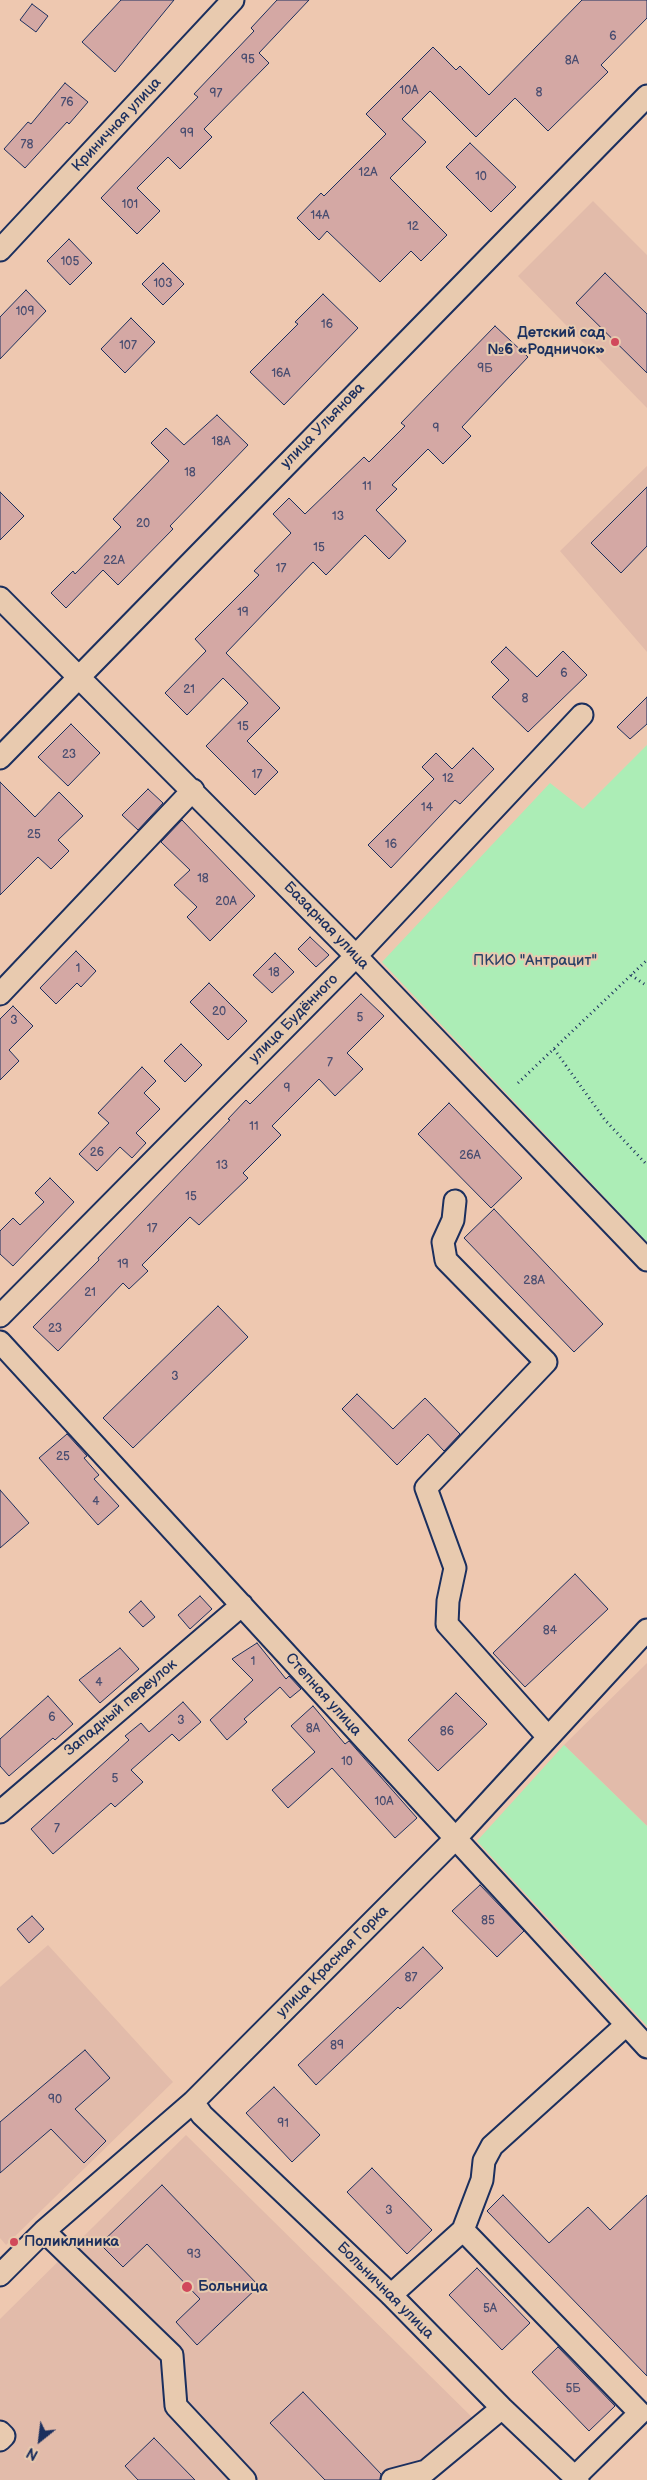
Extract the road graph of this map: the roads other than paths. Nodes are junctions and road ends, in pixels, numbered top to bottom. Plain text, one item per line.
1 (233, 0) edge
2 (647, 96) edge
3 (0, 250) edge
4 (0, 598) edge
5 (78, 677) junction
6 (582, 715) dead end
7 (0, 758) edge
8 (193, 790) junction
9 (356, 956) junction
10 (0, 994) edge
11 (455, 1201) dead end
12 (647, 1260) edge
13 (0, 1316) edge
14 (0, 1342) edge
15 (242, 1605) junction
16 (647, 1630) edge
17 (548, 1737) junction
18 (0, 1812) edge
19 (454, 1840) junction
20 (626, 2025) junction
21 (647, 2047) edge
22 (193, 2102) junction
23 (463, 2230) junction
24 (44, 2231) junction
25 (0, 2275) edge
26 (391, 2295) junction
27 (502, 2408) junction
28 (0, 2432) edge
29 (0, 2440) edge
30 (577, 2478) edge
31 (245, 2480) edge
32 (392, 2480) edge

1 - 3 street, Криничная улица
2 - 5 street, улица Ульянова
4 - 5 street, Базарная улица
5 - 7 street, улица Ульянова
5 - 8 street, Базарная улица
6 - 9 street, улица Будённого
8 - 9 street, Базарная улица
8 - 10 street
9 - 12 street, Базарная улица
9 - 13 street, улица Будённого
11 - 17 street
14 - 15 street, Степная улица
15 - 18 street, Западный переулок
15 - 19 street, Степная улица
16 - 17 street, улица Красная Горка
17 - 19 street, улица Красная Горка
19 - 20 street, Степная улица
19 - 22 street, улица Красная Горка
20 - 21 street, Степная улица
20 - 23 street
22 - 24 street, улица Красная Горка
22 - 26 street, Больничная улица
23 - 26 street
23 - 30 street
24 - 25 street, улица Красная Горка
24 - 31 street
26 - 27 street, Больничная улица
27 - 30 street, Больничная улица
27 - 32 street
28 - 29 street

